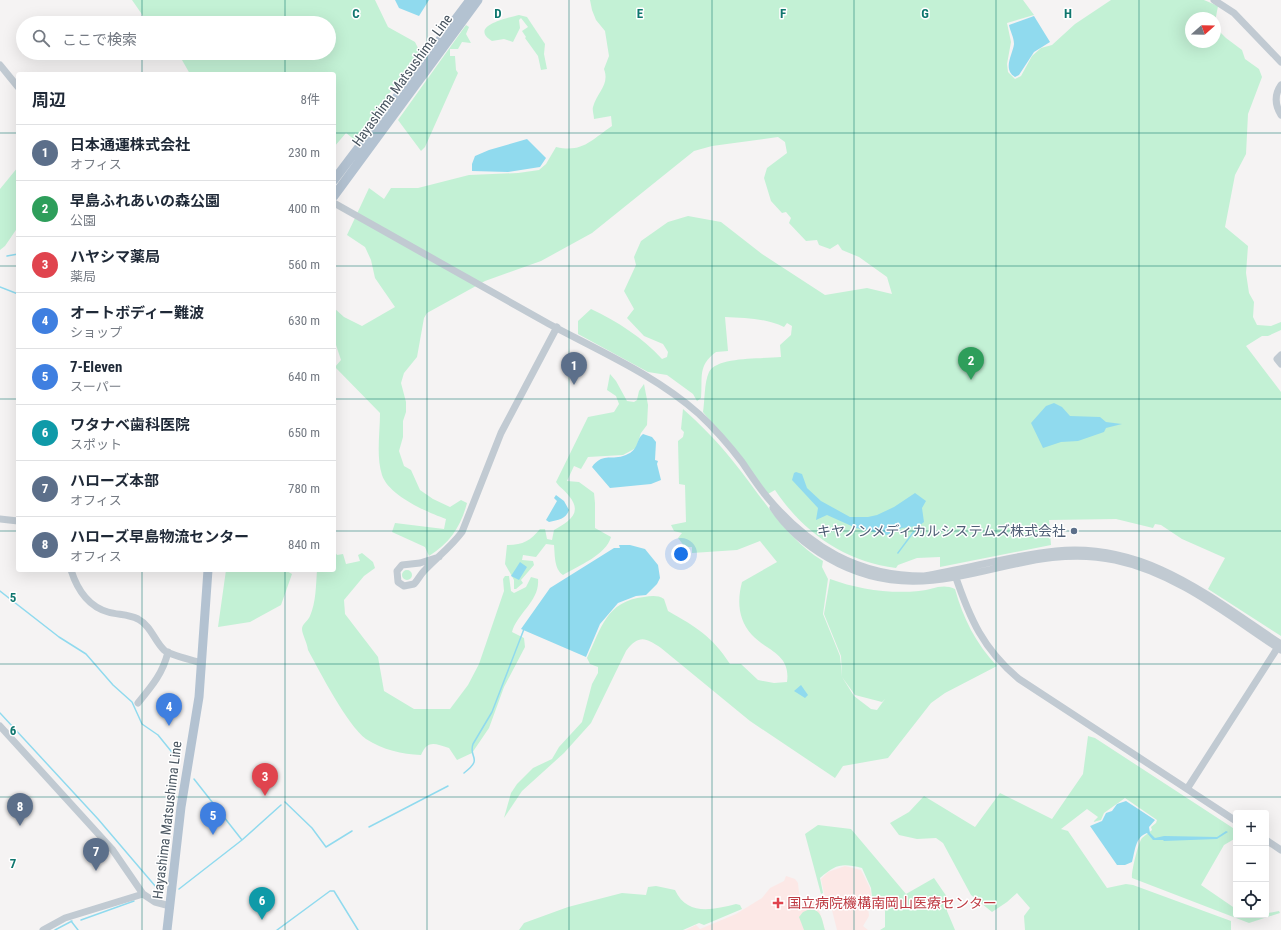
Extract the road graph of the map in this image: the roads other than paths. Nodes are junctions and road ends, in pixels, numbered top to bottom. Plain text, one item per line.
1 (470, 0) edge
2 (478, 0) edge
3 (1214, 0) edge
4 (1281, 62) edge
5 (0, 65) edge
6 (16, 84) edge
7 (1281, 85) edge
8 (1281, 115) edge
9 (336, 177) edge
10 (336, 193) edge
11 (336, 204) edge
12 (556, 327) junction
13 (1281, 355) edge
14 (1281, 364) edge
15 (0, 519) edge
16 (16, 521) edge
17 (439, 557) junction
18 (72, 572) edge
19 (208, 572) edge
20 (955, 575) junction
21 (1280, 646) edge
22 (168, 652) junction
23 (201, 663) junction
24 (138, 703) dead end
25 (0, 726) edge
26 (1187, 789) junction
27 (1233, 819) edge
28 (1269, 842) edge
29 (1281, 850) edge
30 (143, 894) junction
31 (170, 906) junction
32 (43, 930) edge
33 (167, 930) edge

1 - 9 main road, Hayashima Matsushima Line
2 - 10 main road, Hayashima Matsushima Line
3 - 4 street
5 - 6 street
7 - 8 street
11 - 12 street
12 - 17 street
12 - 20 street
13 - 14 street
15 - 16 street
17 - 17 street
18 - 22 street
19 - 23 main road, Hayashima Matsushima Line
20 - 21 street
20 - 26 street
21 - 26 street
22 - 23 street
22 - 24 street
23 - 31 main road, Hayashima Matsushima Line
25 - 30 street
26 - 27 street
28 - 29 street
30 - 31 street
30 - 32 street
31 - 33 main road, Hayashima Matsushima Line

